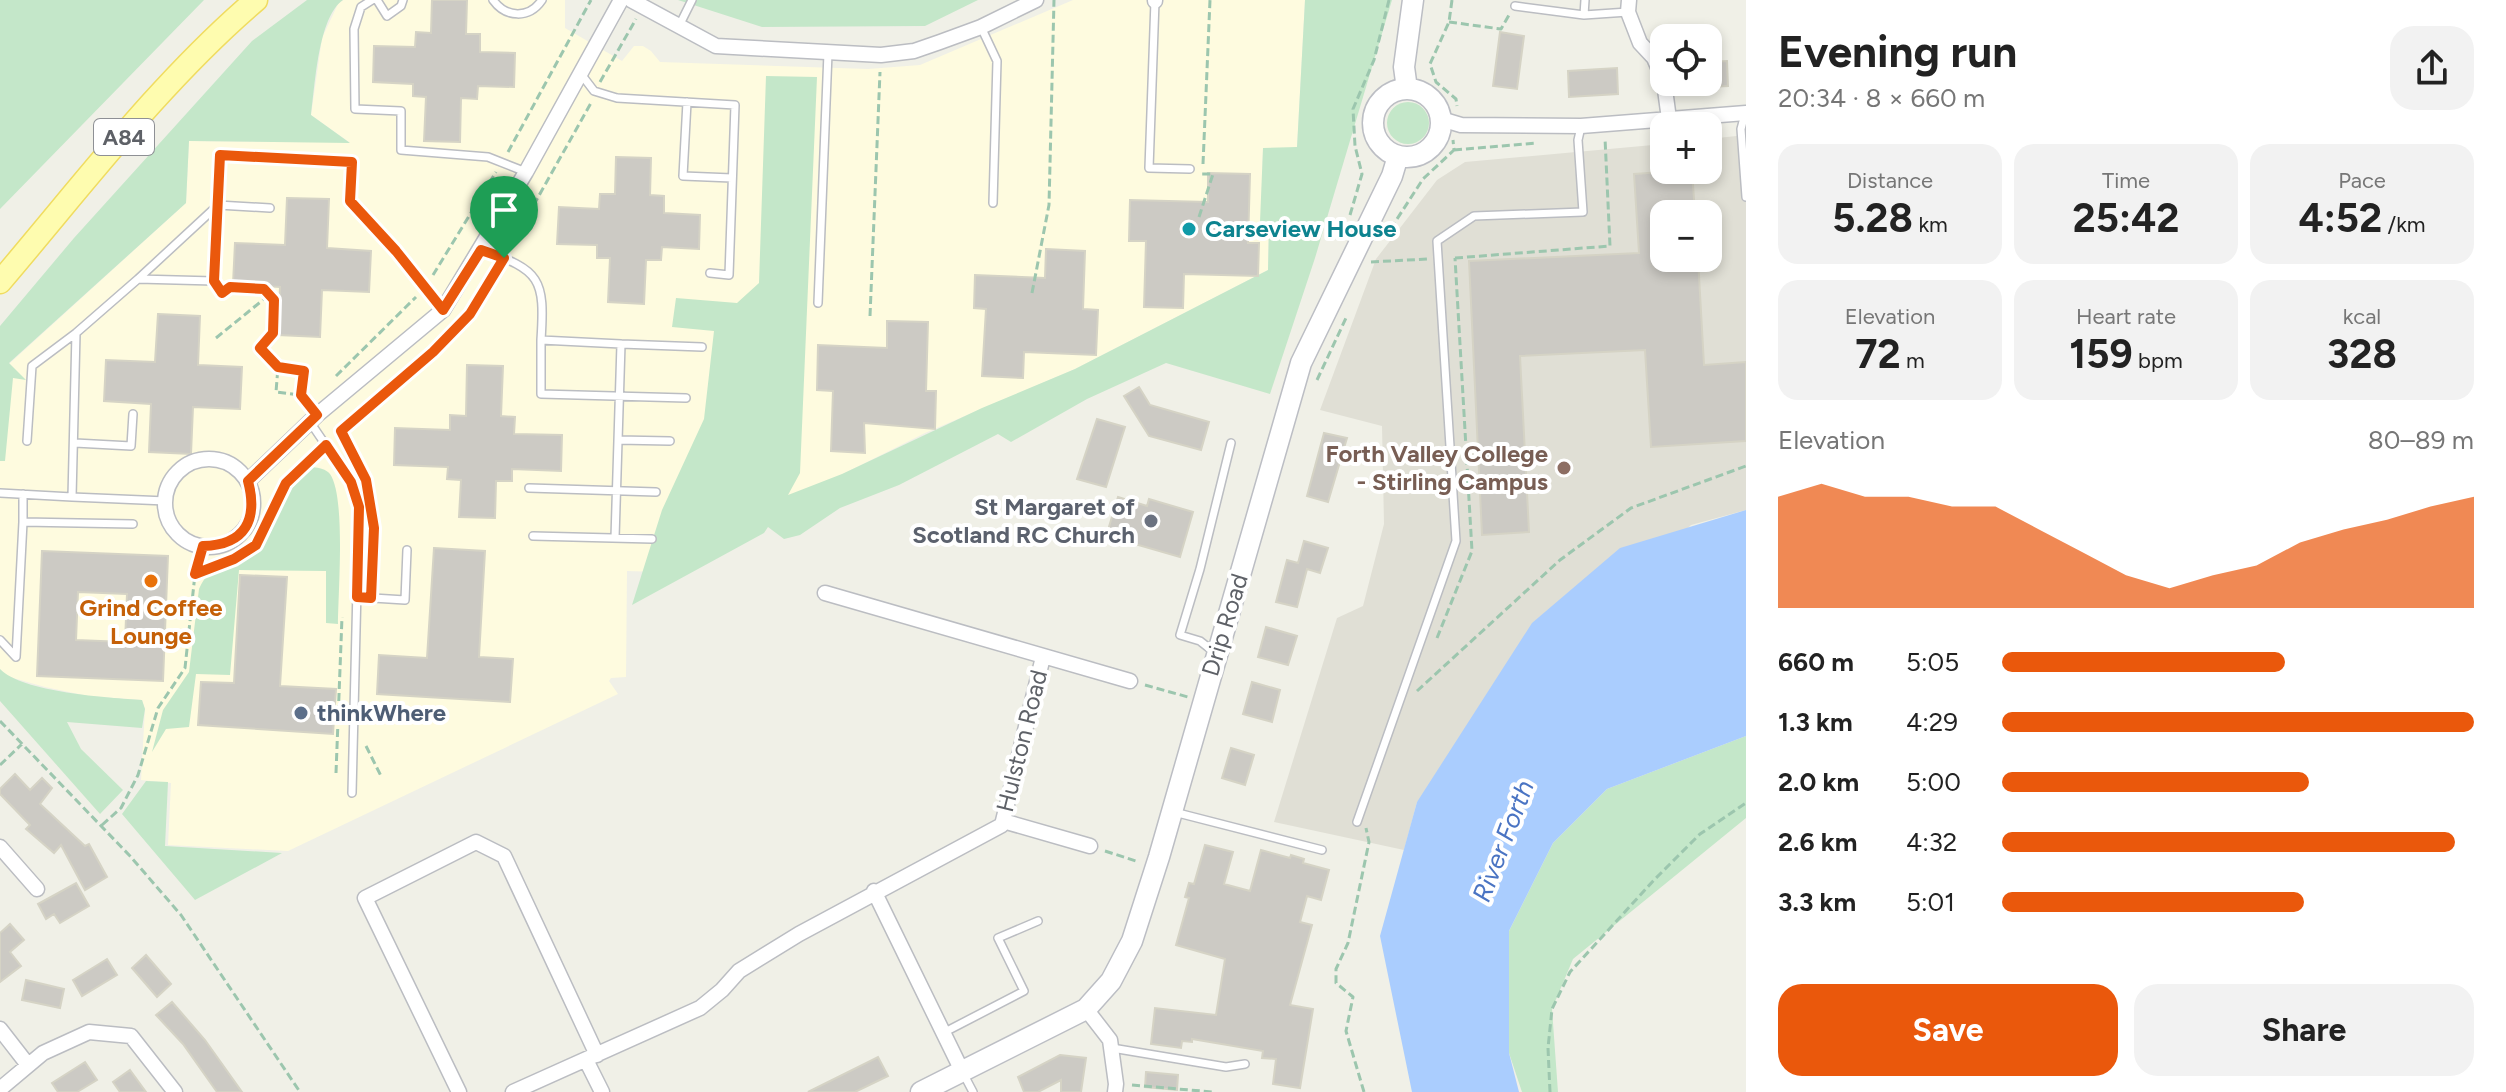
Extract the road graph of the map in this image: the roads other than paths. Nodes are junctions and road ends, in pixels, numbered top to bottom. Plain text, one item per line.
1 (256, 0) edge
2 (374, 0) edge
3 (403, 0) edge
4 (493, 0) edge
5 (542, 0) edge
6 (621, 0) edge
7 (692, 0) edge
8 (1036, 0) edge
9 (1155, 0) edge
10 (1413, 0) edge
11 (1585, 0) edge
12 (636, 3) edge
13 (1515, 6) road end
14 (1628, 6) edge
15 (1584, 15) junction
16 (679, 26) junction
17 (981, 27) junction
18 (828, 53) junction
19 (1650, 54) edge
20 (581, 74) junction
21 (1407, 89) junction
22 (687, 102) junction
23 (1745, 114) edge
24 (1722, 116) edge
25 (1441, 119) junction
26 (1650, 121) edge
27 (1581, 126) junction
28 (1398, 156) junction
29 (1190, 169) dead end
30 (526, 172) junction
31 (732, 178) junction
32 (1746, 184) edge
33 (1746, 197) edge
34 (993, 203) dead end
35 (218, 205) junction
36 (270, 208) dead end
37 (481, 250) junction
38 (710, 273) dead end
39 (138, 279) junction
40 (0, 282) edge
41 (818, 303) dead end
42 (443, 310) junction
43 (76, 333) junction
44 (541, 340) junction
45 (621, 344) junction
46 (702, 347) dead end
47 (620, 396) junction
48 (686, 398) dead end
49 (133, 414) dead end
50 (313, 419) junction
51 (618, 440) junction
52 (27, 441) dead end
53 (670, 441) dead end
54 (75, 443) junction
55 (1231, 443) dead end
56 (248, 481) junction
57 (529, 488) dead end
58 (617, 491) junction
59 (656, 492) dead end
60 (0, 493) edge
61 (23, 494) junction
62 (72, 497) junction
63 (166, 501) junction
64 (23, 522) junction
65 (133, 524) dead end
66 (533, 536) dead end
67 (615, 538) junction
68 (652, 539) dead end
69 (407, 550) dead end
70 (825, 593) dead end
71 (357, 597) junction
72 (0, 640) edge
73 (1216, 653) junction
74 (1043, 657) junction
75 (1130, 681) road end
76 (352, 793) dead end
77 (1171, 811) junction
78 (1003, 821) junction
79 (1361, 822) road end
80 (1090, 846) road end
81 (0, 847) edge
82 (1322, 850) dead end
83 (37, 889) dead end
84 (874, 891) junction
85 (1038, 921) dead end
86 (1086, 1009) junction
87 (0, 1029) edge
88 (943, 1033) junction
89 (1112, 1048) junction
90 (591, 1057) junction
91 (1245, 1064) dead end
92 (28, 1065) junction
93 (962, 1071) junction
94 (1116, 1088) edge
95 (0, 1089) edge
96 (175, 1092) edge
97 (459, 1092) edge
98 (513, 1092) edge
99 (602, 1092) edge
100 (921, 1092) edge
101 (973, 1092) edge

1 - 40 main road, A84
2 - 3 lane
2 - 30 lane
4 - 5 lane
6 - 20 street
7 - 16 lane
8 - 17 street
9 - 29 lane
10 - 21 street
11 - 15 lane
12 - 16 street
13 - 15 lane
14 - 15 lane
14 - 19 street
16 - 18 street
17 - 18 street
17 - 34 lane
18 - 41 lane
20 - 22 lane
20 - 30 street
21 - 25 street
21 - 28 street
22 - 31 lane
22 - 31 lane
23 - 24 street
23 - 32 lane
25 - 27 street
25 - 28 street
26 - 27 street
27 - 79 lane
28 - 73 street, Drip Road
30 - 37 street
31 - 38 lane
32 - 33 lane
35 - 36 lane
35 - 39 lane
35 - 39 lane
35 - 42 lane
37 - 42 street
37 - 44 lane
39 - 43 lane
42 - 50 street
43 - 52 lane
43 - 54 lane
44 - 45 lane
44 - 47 lane
45 - 46 lane
45 - 47 lane
47 - 48 lane
47 - 51 lane
49 - 54 lane
50 - 56 street
50 - 71 lane
51 - 53 lane
51 - 58 lane
54 - 62 lane
55 - 73 lane
56 - 63 street
56 - 63 street
57 - 58 lane
58 - 59 lane
58 - 67 lane
60 - 61 lane
61 - 62 lane
61 - 64 lane
62 - 63 lane
64 - 65 lane
64 - 72 lane
66 - 67 lane
67 - 68 lane
69 - 71 lane
70 - 74 street
71 - 76 lane
73 - 77 street, Drip Road
74 - 75 street
74 - 78 street, Hulston Road
77 - 82 lane
77 - 86 street, Drip Road
78 - 80 street
78 - 84 street, Hulston Road
81 - 83 street
84 - 88 street
84 - 90 street, Hulston Road
85 - 88 lane
86 - 89 street
86 - 93 street
87 - 92 street
88 - 93 street
89 - 91 lane
89 - 94 street
90 - 97 street
90 - 98 street, Hulston Road
90 - 99 street
92 - 95 street
92 - 96 street
93 - 100 street
93 - 101 lane

